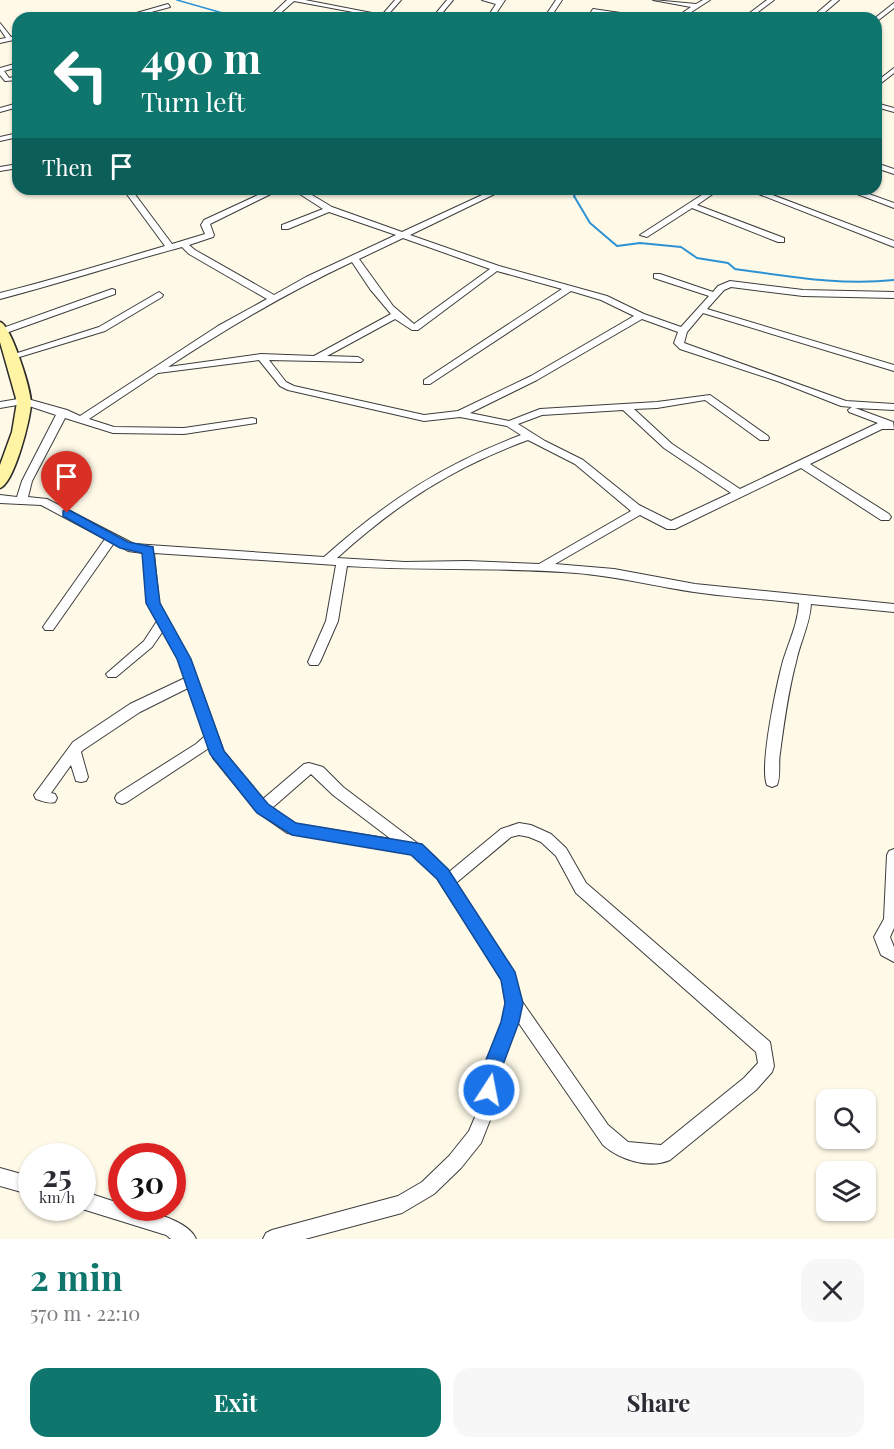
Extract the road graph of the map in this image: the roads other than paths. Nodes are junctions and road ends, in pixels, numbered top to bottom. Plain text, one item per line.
1 (281, 0) edge
2 (345, 0) edge
3 (398, 0) edge
4 (450, 0) edge
5 (485, 0) edge
6 (595, 0) edge
7 (656, 0) edge
8 (707, 0) edge
9 (771, 0) edge
10 (836, 0) edge
11 (293, 1) edge
12 (501, 2) edge
13 (894, 5) edge
14 (168, 6) dead end
15 (697, 6) junction
16 (337, 8) junction
17 (592, 10) joint
18 (145, 12) edge
19 (279, 12) edge
20 (357, 12) edge
21 (387, 12) edge
22 (440, 12) edge
23 (604, 12) edge
24 (688, 12) edge
25 (754, 12) edge
26 (821, 12) edge
27 (882, 15) edge
28 (0, 25) edge
29 (10, 39) joint
30 (0, 41) edge
31 (0, 70) edge
32 (894, 70) edge
33 (12, 79) edge
34 (884, 79) joint
35 (894, 82) edge
36 (131, 195) edge
37 (264, 195) edge
38 (306, 195) edge
39 (488, 195) edge
40 (707, 195) edge
41 (766, 195) edge
42 (864, 195) edge
43 (691, 205) junction
44 (894, 206) edge
45 (330, 209) junction
46 (285, 227) dead end
47 (402, 235) junction
48 (644, 235) dead end
49 (781, 240) dead end
50 (184, 244) junction
51 (894, 244) edge
52 (171, 248) junction
53 (354, 258) junction
54 (496, 268) junction
55 (657, 276) dead end
56 (570, 288) junction
57 (112, 292) dead end
58 (159, 295) dead end
59 (714, 295) junction
60 (894, 295) edge
61 (0, 296) edge
62 (274, 299) junction
63 (702, 310) junction
64 (398, 314) junction
65 (641, 316) junction
66 (1, 329) edge
67 (683, 331) junction
68 (10, 357) junction
69 (261, 357) junction
70 (314, 360) junction
71 (358, 360) dead end
72 (894, 368) edge
73 (156, 371) junction
74 (427, 382) dead end
75 (24, 401) junction
76 (844, 404) junction
77 (0, 405) edge
78 (625, 406) junction
79 (894, 407) edge
80 (63, 412) junction
81 (460, 414) junction
82 (84, 418) junction
83 (252, 421) dead end
84 (510, 424) junction
85 (892, 425) edge
86 (529, 436) junction
87 (764, 438) dead end
88 (803, 464) junction
89 (0, 483) edge
90 (740, 494) junction
91 (0, 499) edge
92 (22, 499) junction
93 (639, 511) junction
94 (885, 517) dead end
95 (112, 538) junction
96 (148, 550) junction
97 (327, 560) junction
98 (342, 561) junction
99 (540, 568) junction
100 (805, 598) junction
101 (894, 608) edge
102 (162, 623) junction
103 (49, 627) dead end
104 (315, 662) dead end
105 (112, 674) dead end
106 (192, 680) junction
107 (212, 738) junction
108 (74, 752) junction
109 (81, 777) dead end
110 (772, 781) dead end
111 (50, 798) dead end
112 (122, 798) dead end
113 (262, 808) junction
114 (416, 849) junction
115 (894, 855) edge
116 (447, 882) junction
117 (894, 955) edge
118 (514, 1003) junction
119 (0, 1177) edge
120 (18, 1182) edge
121 (96, 1204) edge
122 (187, 1239) edge
123 (272, 1239) edge

1 - 11 street
2 - 16 street
3 - 21 street
4 - 22 street
5 - 12 street
6 - 17 street
7 - 15 street
8 - 15 street
9 - 25 street
10 - 26 street
11 - 16 street
11 - 19 street
13 - 27 street
14 - 18 street
15 - 24 street
16 - 20 street
17 - 23 street
28 - 29 street
29 - 30 street
31 - 33 street
32 - 34 street
34 - 35 street
36 - 52 street
37 - 50 street
38 - 45 street
39 - 47 street
40 - 43 street
41 - 51 street
42 - 44 street
43 - 48 street
43 - 49 street
45 - 46 street
45 - 47 street
47 - 53 street
47 - 54 street
50 - 52 street
50 - 62 street
52 - 61 street
53 - 62 street
53 - 64 street
54 - 56 street
54 - 64 street
55 - 59 street
56 - 65 street
56 - 74 street
57 - 66 street
58 - 68 street
59 - 60 street
59 - 63 street
62 - 73 street
63 - 67 street
63 - 72 street
64 - 70 street
65 - 67 street
65 - 81 street
66 - 68 street
67 - 76 street
68 - 75 street
69 - 70 street
69 - 73 street
69 - 81 street
70 - 71 street
73 - 82 street
75 - 77 street
75 - 80 street
75 - 89 street
76 - 79 street
76 - 85 street
78 - 84 street
78 - 87 street
78 - 90 street
80 - 82 street
80 - 92 street
81 - 84 street
82 - 83 street
84 - 86 street
85 - 88 street
86 - 93 street
86 - 97 street
88 - 90 street
88 - 94 street
90 - 93 street
91 - 92 street
92 - 95 street
93 - 99 street
95 - 96 street
95 - 103 street
96 - 97 street
96 - 102 street
97 - 98 street
98 - 99 street
98 - 104 street
99 - 100 street
100 - 101 street
100 - 110 street
102 - 105 street
102 - 106 street
106 - 107 street
106 - 108 street
107 - 112 street
107 - 113 street
108 - 109 street
108 - 111 street
113 - 114 street
113 - 114 street
114 - 116 street
115 - 117 street
116 - 118 street
116 - 118 street
118 - 123 street
119 - 120 street
121 - 122 street

